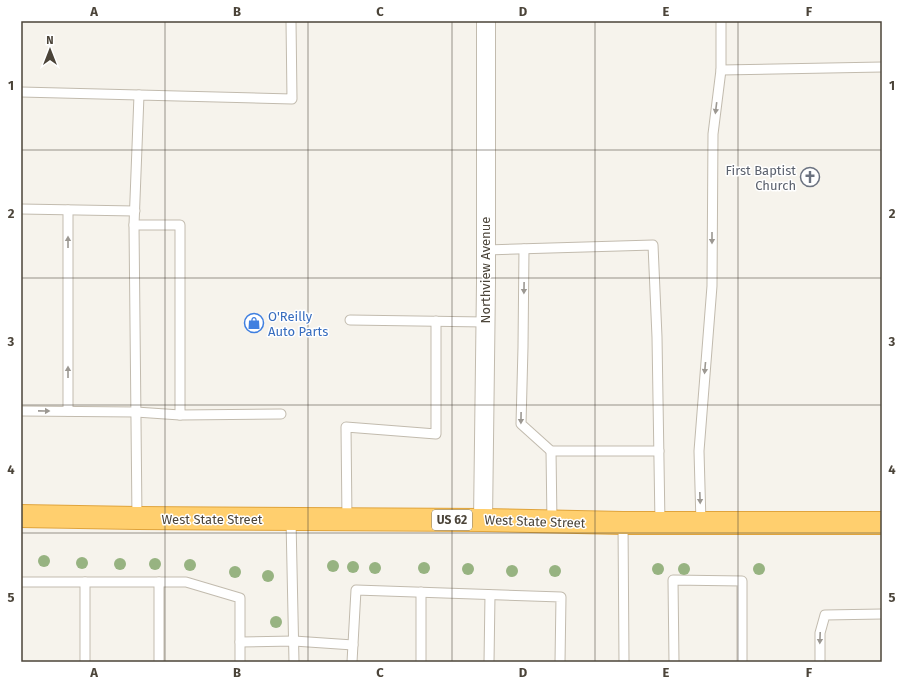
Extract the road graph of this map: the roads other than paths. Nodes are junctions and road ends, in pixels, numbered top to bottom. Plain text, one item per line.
1 (291, 21) edge
2 (486, 21) edge
3 (721, 21) edge
4 (882, 67) edge
5 (721, 70) junction
6 (21, 92) edge
7 (139, 95) junction
8 (21, 209) edge
9 (68, 210) junction
10 (135, 211) junction
11 (134, 225) junction
12 (524, 249) junction
13 (486, 250) junction
14 (350, 320) dead end
15 (436, 321) junction
16 (485, 322) junction
17 (21, 411) edge
18 (68, 411) junction
19 (136, 412) junction
20 (281, 414) dead end
21 (180, 415) junction
22 (552, 451) junction
23 (659, 452) junction
24 (21, 516) edge
25 (137, 518) junction
26 (292, 520) junction
27 (347, 520) junction
28 (483, 520) junction
29 (552, 522) junction
30 (701, 523) junction
31 (882, 523) edge
32 (623, 524) junction
33 (660, 524) junction
34 (21, 582) edge
35 (85, 582) junction
36 (159, 582) junction
37 (421, 592) junction
38 (490, 595) junction
39 (882, 614) edge
40 (294, 641) junction
41 (240, 642) junction
42 (353, 645) junction
43 (85, 662) edge
44 (159, 662) edge
45 (240, 662) edge
46 (294, 662) edge
47 (352, 662) edge
48 (421, 662) edge
49 (489, 662) edge
50 (560, 662) edge
51 (624, 662) edge
52 (674, 662) edge
53 (742, 662) edge
54 (820, 662) edge

1 - 7 lane
2 - 13 street, Northview Avenue
3 - 5 lane
4 - 5 lane
5 -> 30 lane
6 - 7 lane
7 - 10 lane
8 - 9 lane
9 - 10 lane
18 -> 9 lane
10 - 11 lane
11 - 19 lane
11 - 21 lane
12 - 13 lane
12 -> 22 lane
12 - 23 lane
13 - 16 street, Northview Avenue
14 - 15 lane
15 - 16 lane
15 - 27 lane
16 - 28 street, Northview Avenue
17 -> 18 lane
18 - 19 lane
19 - 21 lane
19 - 25 lane
20 - 21 lane
22 - 23 lane
22 - 29 lane
23 - 33 lane
24 - 25 highway, West State Street / US 62
25 - 26 highway, West State Street / US 62
26 - 27 highway, West State Street / US 62
26 - 40 lane
27 - 28 highway, West State Street / US 62
28 - 29 highway, West State Street / US 62
29 - 32 highway, West State Street / US 62
30 - 31 highway, West State Street / US 62
30 - 33 highway, West State Street / US 62
32 - 33 highway, West State Street / US 62
32 - 51 lane
34 - 35 lane
35 - 36 lane
35 - 43 lane
36 - 41 lane
36 - 44 lane
37 - 38 lane
37 - 42 lane
37 - 48 lane
38 - 49 lane
38 - 50 lane
39 -> 54 lane
40 - 41 lane
40 - 42 lane
40 - 46 lane
41 - 45 lane
42 - 47 lane
52 - 53 lane

